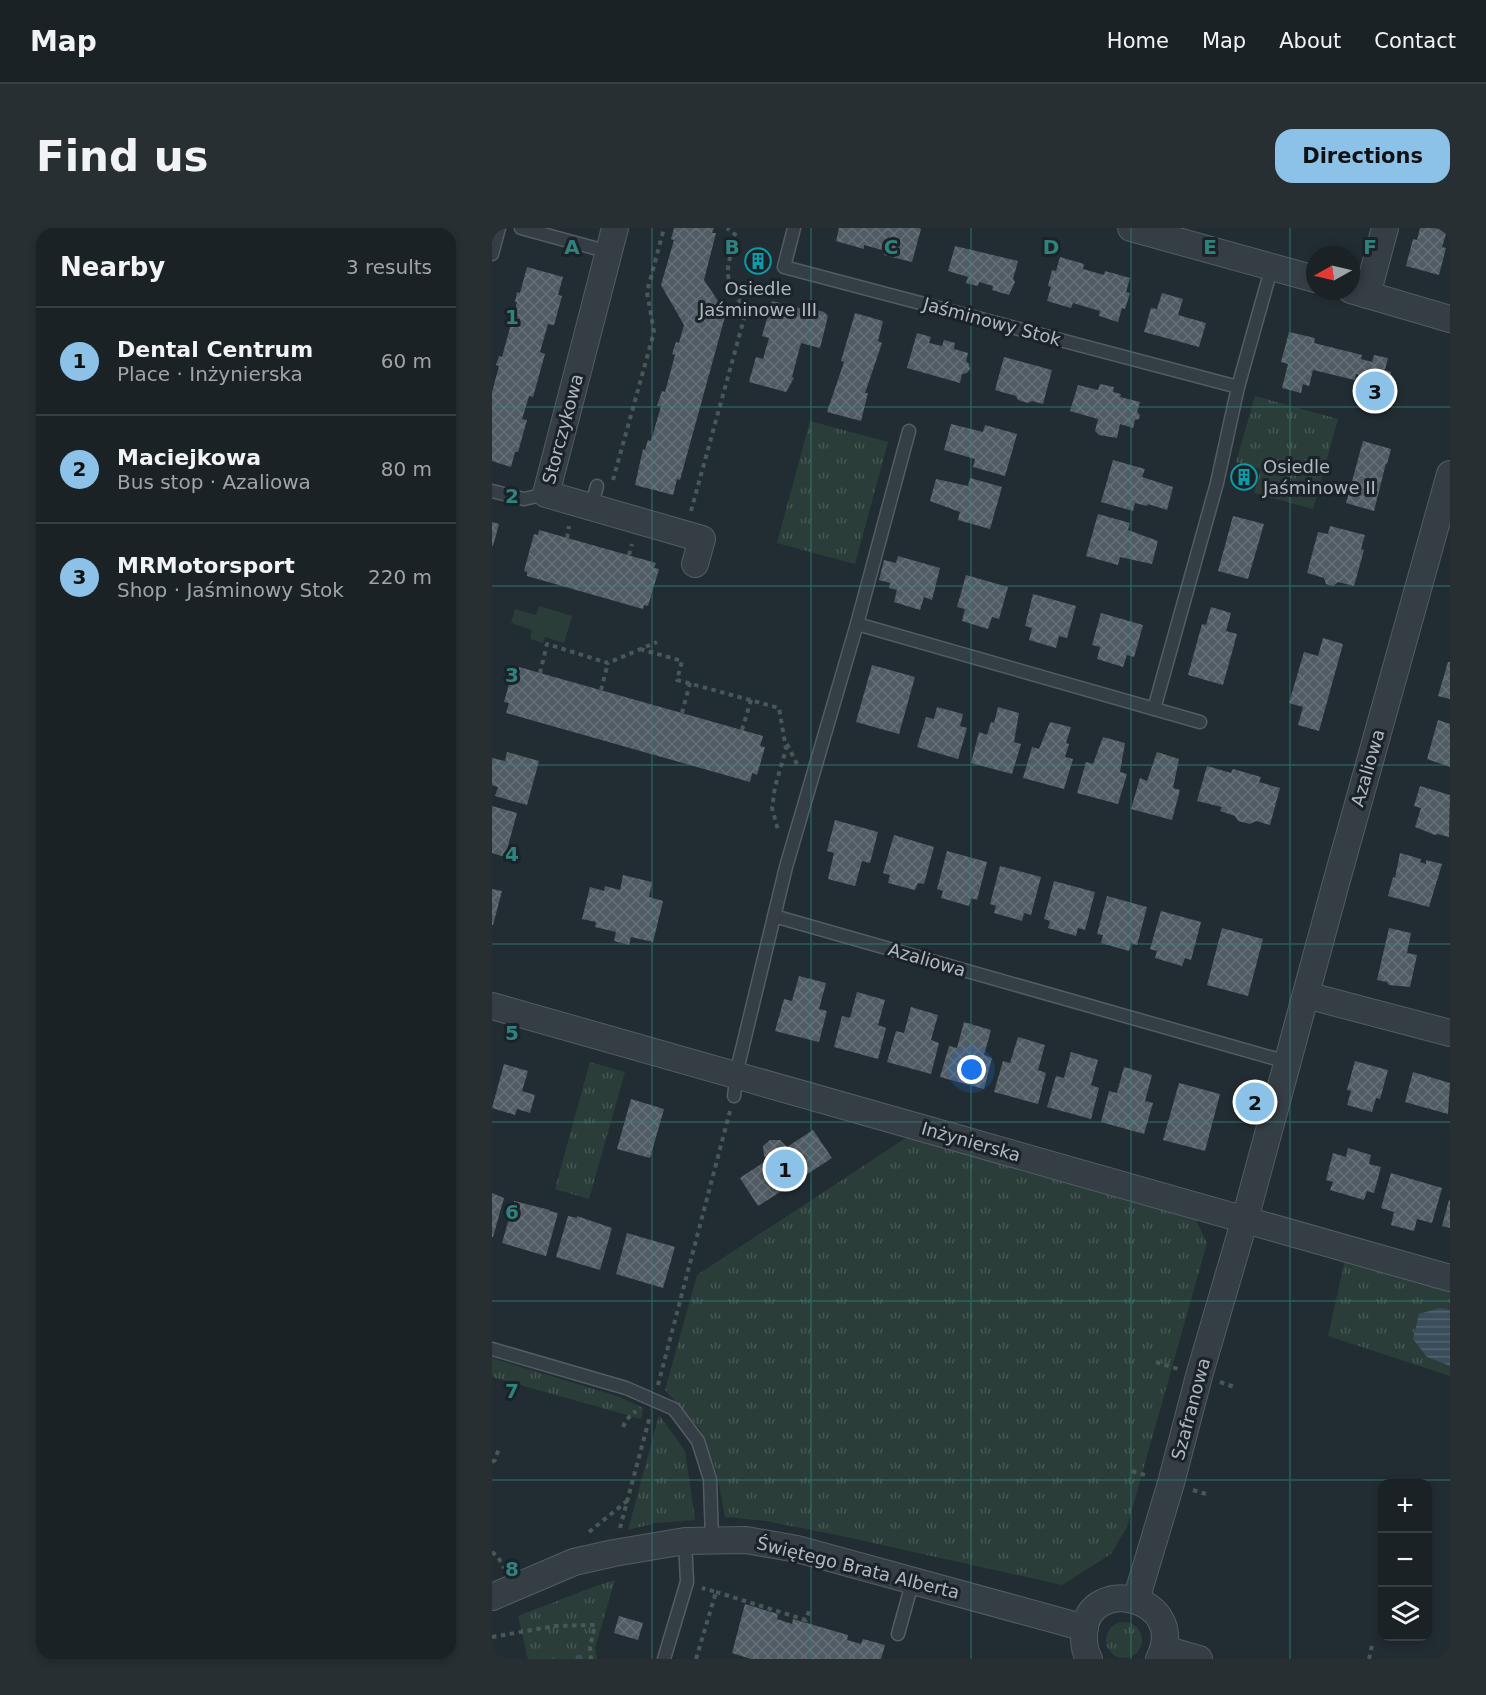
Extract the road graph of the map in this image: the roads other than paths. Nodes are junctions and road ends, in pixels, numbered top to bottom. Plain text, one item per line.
1 (499, 228) edge
2 (521, 228) edge
3 (794, 228) edge
4 (1131, 228) edge
5 (1385, 228) edge
6 (1193, 236) edge
7 (612, 240) edge
8 (492, 254) edge
9 (1272, 266) junction
10 (1306, 276) edge
11 (1360, 290) edge
12 (1360, 292) edge
13 (1450, 319) edge
14 (1238, 387) junction
15 (909, 431) dead end
16 (1450, 474) edge
17 (492, 490) edge
18 (535, 496) junction
19 (695, 564) dead end
20 (857, 624) junction
21 (1154, 709) junction
22 (1200, 722) dead end
23 (774, 916) junction
24 (1305, 995) junction
25 (492, 1006) edge
26 (1450, 1033) edge
27 (1287, 1062) junction
28 (736, 1086) junction
29 (1245, 1219) junction
30 (1450, 1278) edge
31 (492, 1349) edge
32 (712, 1539) junction
33 (685, 1541) junction
34 (913, 1580) junction
35 (492, 1597) edge
36 (1136, 1600) junction
37 (1085, 1628) junction
38 (898, 1634) dead end
39 (1161, 1654) edge
40 (664, 1659) edge
41 (1089, 1659) edge
42 (1199, 1659) edge

1 - 8 lane
2 - 7 lane, Storczykowa
3 - 14 lane, Jaśminowy Stok
4 - 6 street
5 - 11 street
6 - 9 street
7 - 18 street, Storczykowa
9 - 10 street
9 - 14 lane
12 - 13 street
14 - 21 lane
15 - 20 lane
16 - 24 street, Azaliowa
17 - 18 lane
18 - 19 street, Storczykowa
20 - 21 lane
20 - 23 lane
21 - 22 lane
23 - 27 lane, Azaliowa
23 - 28 lane
24 - 26 street
24 - 27 street, Azaliowa
25 - 28 street, Inżynierska
27 - 29 street, Azaliowa
28 - 29 street, Inżynierska
29 - 30 street, Inżynierska
29 - 36 street, Szafranowa
31 - 32 lane
32 - 33 street, Świętego Brata Alberta
32 - 34 street, Świętego Brata Alberta
33 - 35 street, Świętego Brata Alberta
33 - 40 lane
34 - 37 street, Świętego Brata Alberta
34 - 38 lane
36 - 37 street
36 - 39 street
37 - 41 street
39 - 42 street

